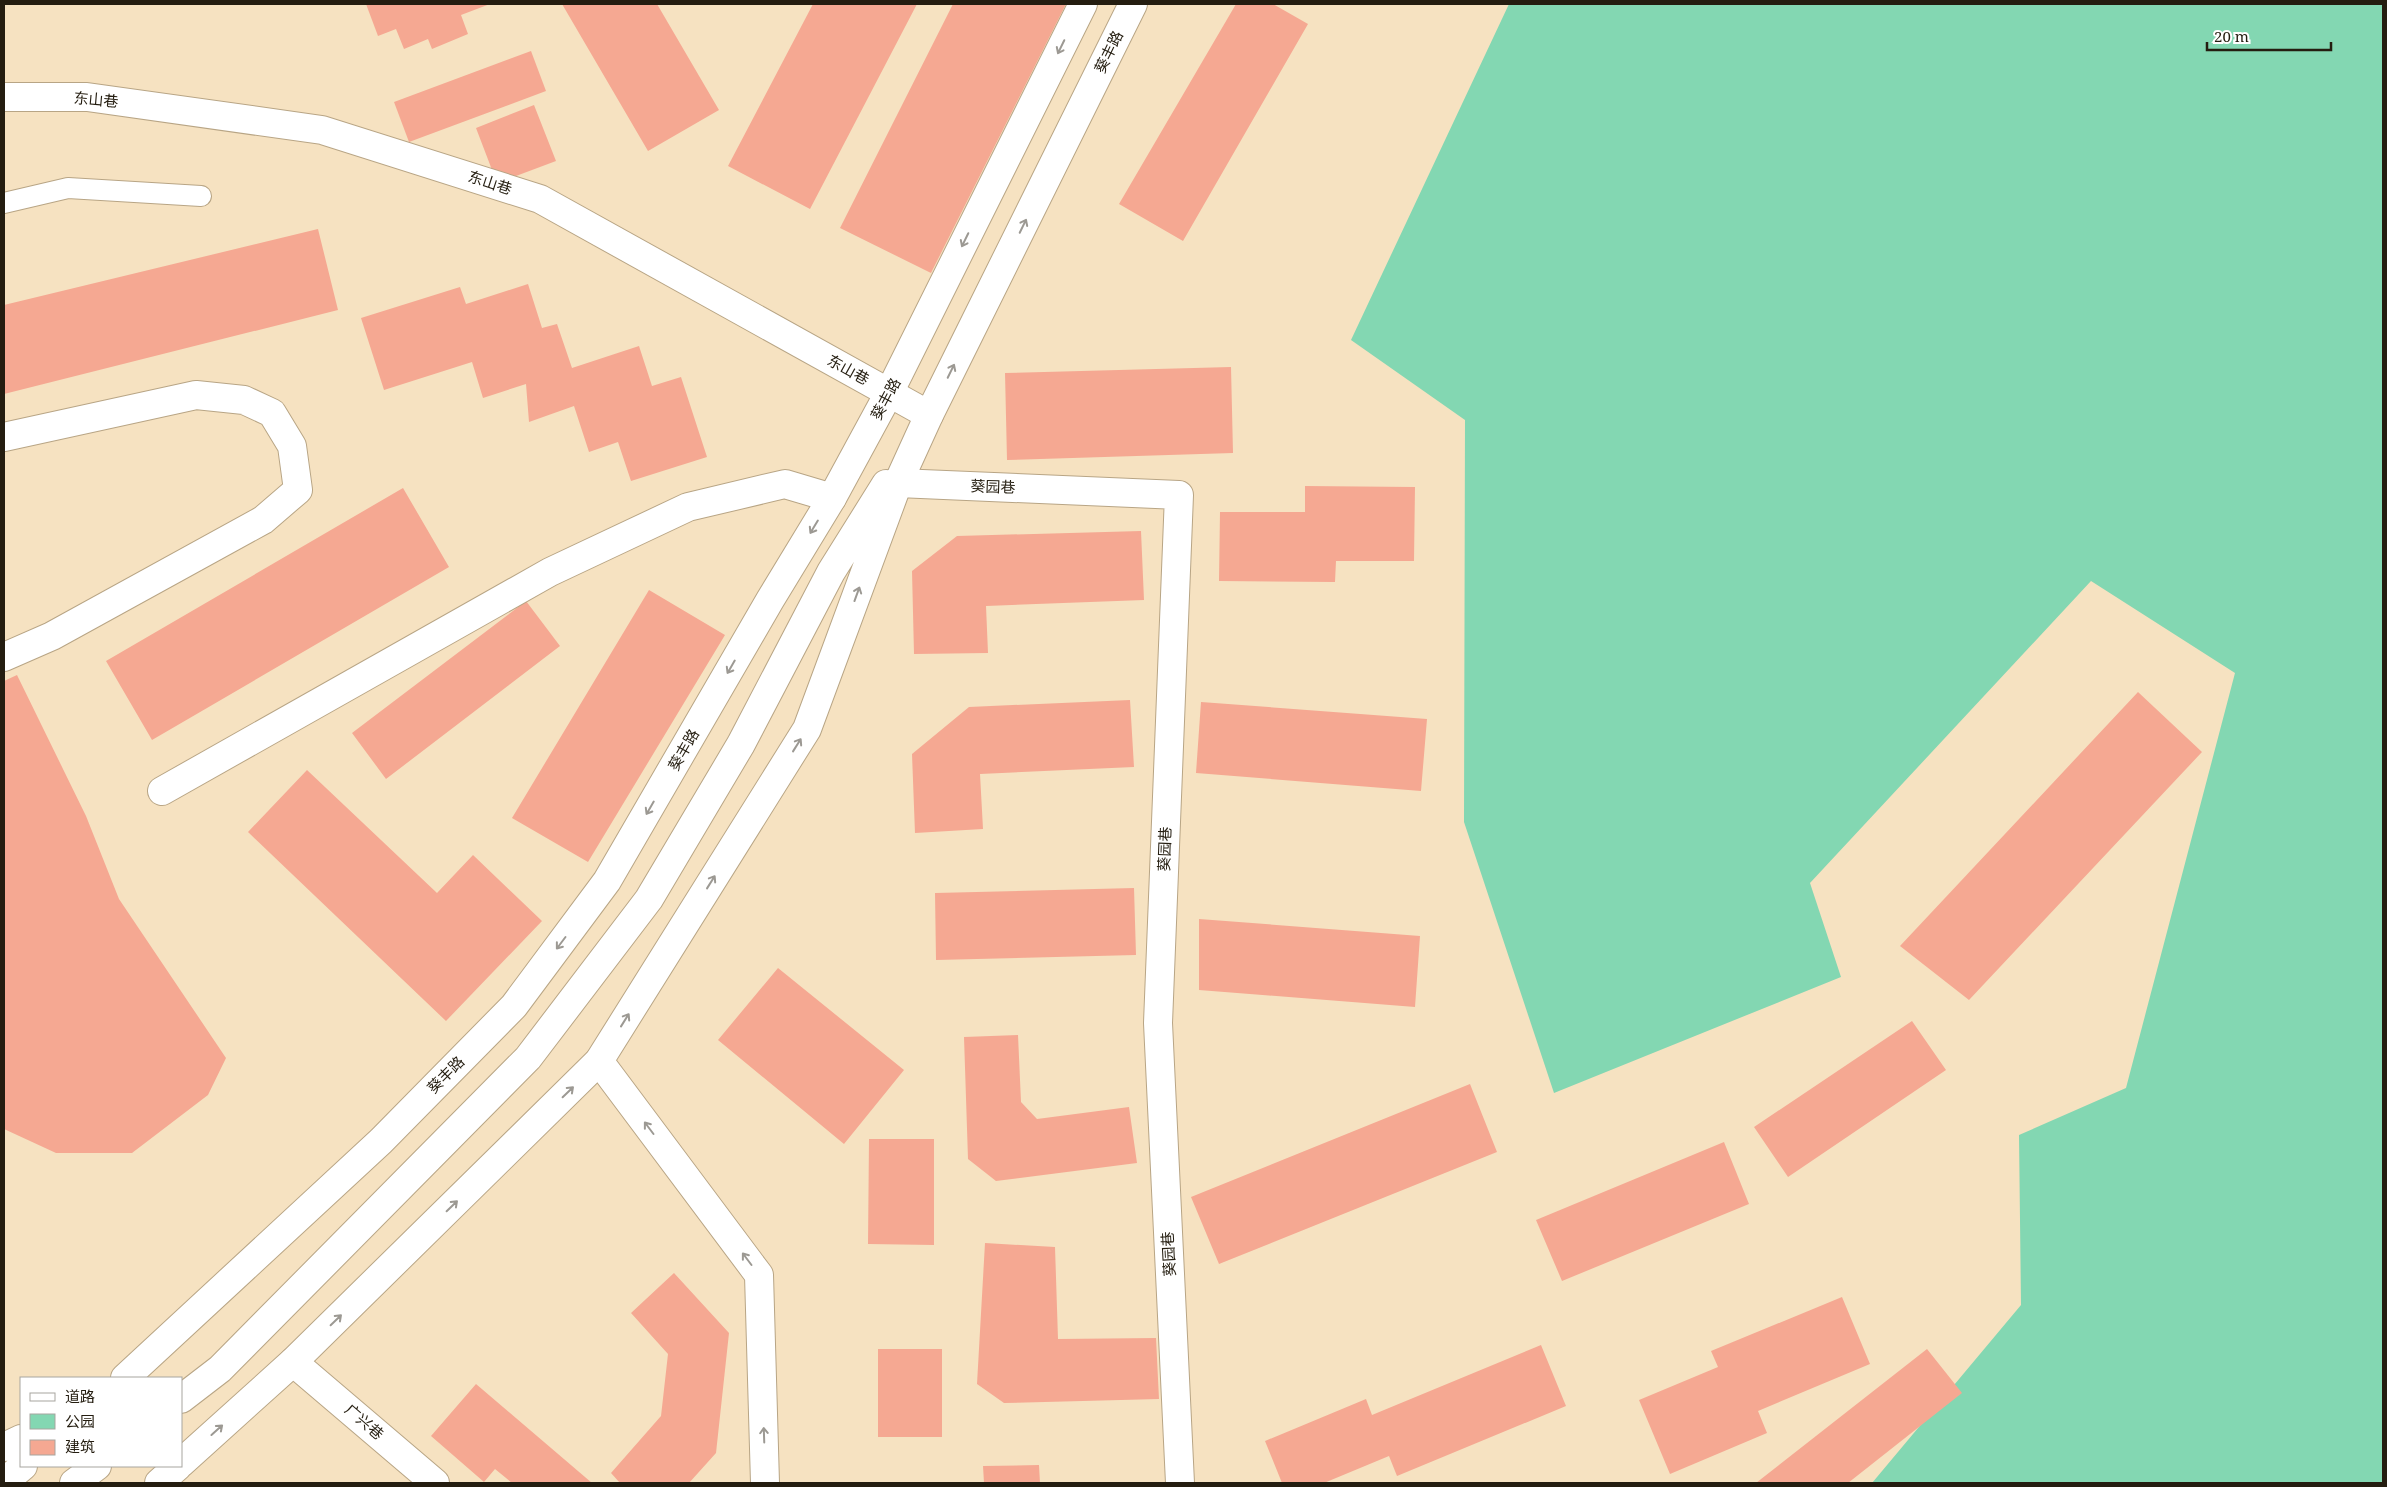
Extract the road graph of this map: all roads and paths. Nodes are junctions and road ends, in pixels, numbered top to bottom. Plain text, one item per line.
1 (1083, 4) edge
2 (1133, 4) edge
3 (4, 97) edge
4 (201, 196) dead end
5 (4, 202) edge
6 (889, 393) junction
7 (929, 415) junction
8 (4, 437) edge
9 (898, 483) junction
10 (832, 498) junction
11 (831, 572) junction
12 (4, 657) edge
13 (162, 791) dead end
14 (599, 1061) junction
15 (293, 1362) junction
16 (126, 1377) edge
17 (182, 1398) edge
18 (20, 1439) edge
19 (4, 1447) edge
20 (182, 1462) edge
21 (22, 1467) edge
22 (95, 1467) edge
23 (177, 1467) edge
24 (4, 1482) edge
25 (74, 1483) edge
26 (159, 1483) edge
27 (435, 1483) edge
28 (765, 1483) edge
29 (1180, 1483) edge

1 -> 6 main road, 葵丰路
7 -> 2 main road, 葵丰路
3 - 6 main road, 东山巷
4 - 5 lane
6 - 7 main road, 东山巷
6 - 10 main road, 葵丰路
6 - 11 main road
7 - 9 main road, 葵丰路
7 - 11 main road
8 - 12 main road
14 -> 9 main road, 葵丰路
9 - 29 main road, 葵园巷
10 - 13 main road
10 -> 16 main road, 葵丰路
11 - 17 main road
15 -> 14 main road, 葵丰路
28 -> 14 main road
20 -> 15 main road, 葵丰路
15 - 27 main road, 广兴巷
18 - 19 main road
21 - 24 main road
22 - 25 main road
23 - 26 main road

